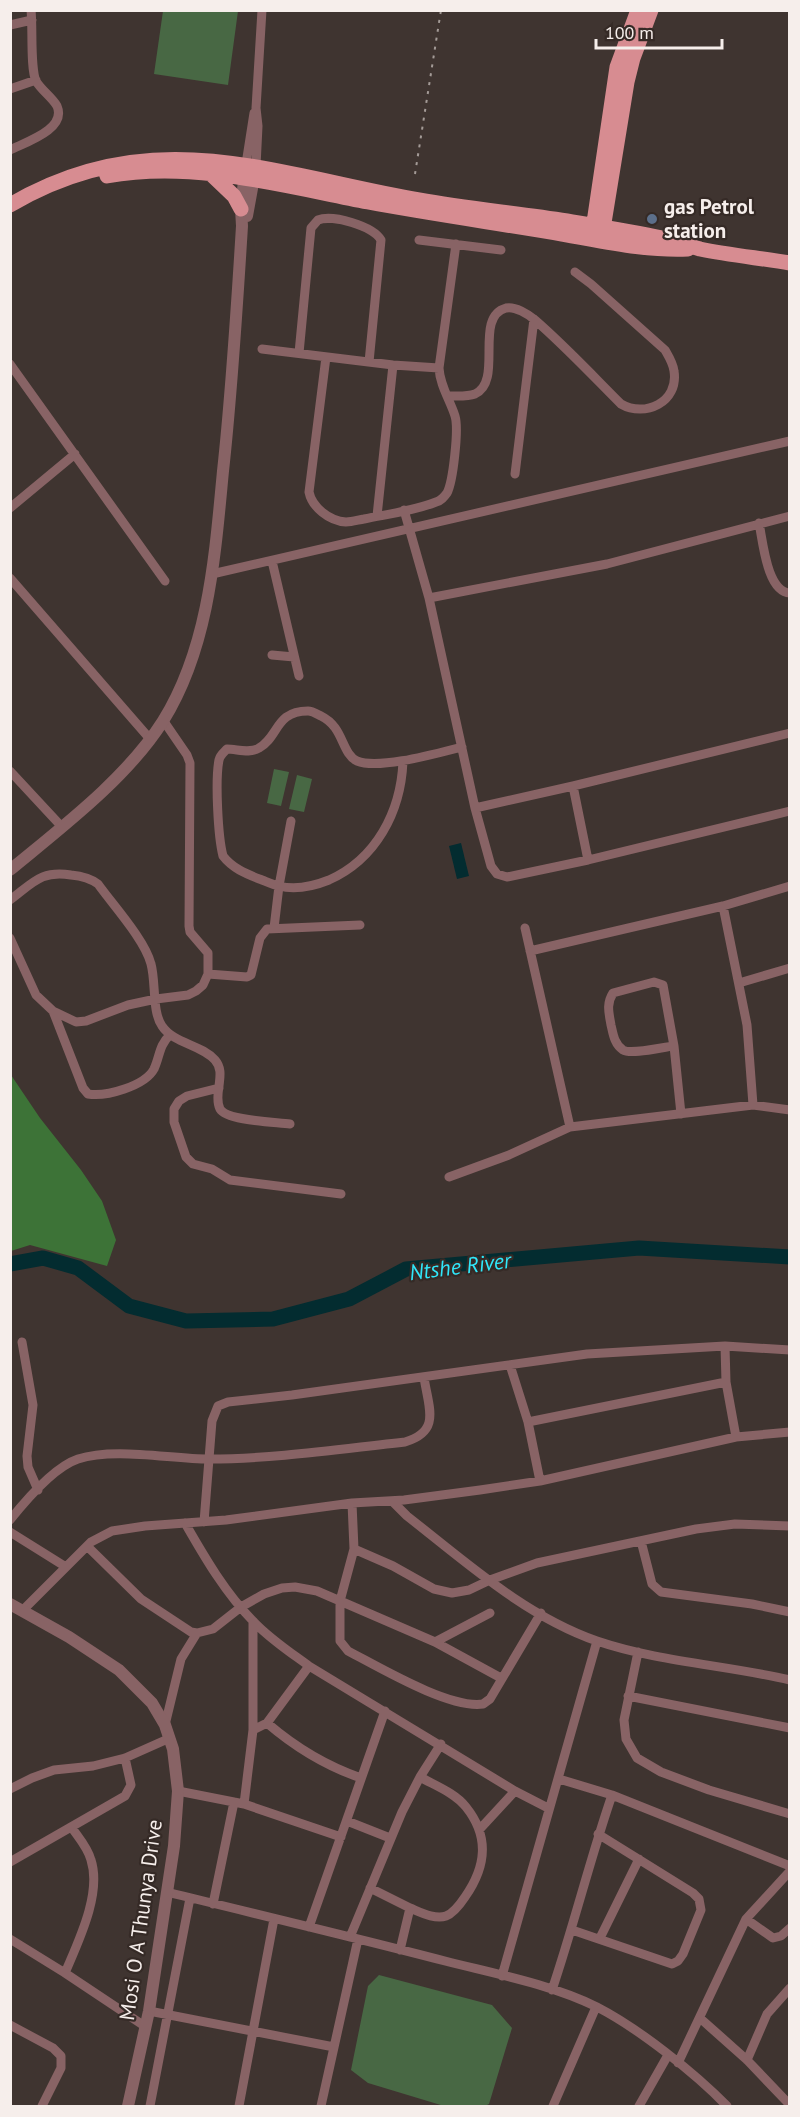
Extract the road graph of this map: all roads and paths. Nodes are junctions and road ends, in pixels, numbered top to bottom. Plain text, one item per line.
1 (262, 10) edge
2 (638, 10) edge
3 (651, 10) edge
4 (32, 15) edge
5 (10, 25) edge
6 (636, 31) junction
7 (36, 80) junction
8 (10, 89) edge
9 (10, 150) edge
10 (250, 172) junction
11 (212, 175) junction
12 (602, 198) junction
13 (10, 205) edge
14 (241, 210) junction
15 (10, 215) edge
16 (565, 221) junction
17 (242, 226) junction
18 (597, 233) junction
19 (634, 233) junction
20 (419, 240) dead end
21 (456, 244) junction
22 (700, 249) junction
23 (501, 250) dead end
24 (789, 263) edge
25 (575, 272) dead end
26 (534, 319) junction
27 (262, 349) dead end
28 (299, 353) junction
29 (326, 357) junction
30 (369, 362) junction
31 (10, 364) edge
32 (393, 365) junction
33 (439, 368) junction
34 (448, 396) junction
35 (789, 441) edge
36 (75, 454) junction
37 (515, 474) dead end
38 (10, 508) edge
39 (404, 510) junction
40 (377, 516) junction
41 (789, 516) edge
42 (759, 523) junction
43 (409, 529) junction
44 (272, 561) junction
45 (212, 574) junction
46 (10, 578) edge
47 (165, 581) dead end
48 (789, 593) edge
49 (429, 598) junction
50 (272, 655) dead end
51 (294, 657) junction
52 (299, 676) dead end
53 (163, 720) junction
54 (789, 733) edge
55 (150, 739) junction
56 (462, 747) junction
57 (403, 761) junction
58 (11, 771) edge
59 (573, 786) junction
60 (475, 808) junction
61 (789, 811) edge
62 (291, 820) dead end
63 (62, 827) junction
64 (588, 860) junction
65 (10, 870) edge
66 (279, 886) junction
67 (789, 886) edge
68 (10, 900) edge
69 (723, 906) junction
70 (360, 925) dead end
71 (274, 928) junction
72 (525, 928) dead end
73 (10, 938) edge
74 (530, 951) junction
75 (789, 968) edge
76 (208, 974) junction
77 (739, 983) junction
78 (156, 999) junction
79 (53, 1011) junction
80 (170, 1035) junction
81 (674, 1046) junction
82 (219, 1088) junction
83 (753, 1105) junction
84 (789, 1110) edge
85 (681, 1113) junction
86 (290, 1124) dead end
87 (570, 1127) junction
88 (449, 1177) dead end
89 (341, 1194) dead end
90 (22, 1342) dead end
91 (725, 1346) junction
92 (789, 1350) edge
93 (510, 1365) junction
94 (424, 1377) junction
95 (726, 1382) junction
96 (528, 1422) junction
97 (789, 1432) edge
98 (736, 1437) junction
99 (210, 1459) junction
100 (540, 1480) junction
101 (38, 1490) junction
102 (393, 1501) junction
103 (352, 1503) junction
104 (10, 1520) edge
105 (204, 1522) junction
106 (185, 1523) junction
107 (789, 1526) edge
108 (10, 1532) edge
109 (640, 1541) junction
110 (87, 1546) junction
111 (354, 1549) junction
112 (66, 1567) junction
113 (490, 1580) junction
114 (340, 1602) junction
115 (10, 1604) edge
116 (241, 1607) junction
117 (22, 1611) junction
118 (789, 1612) edge
119 (490, 1613) dead end
120 (540, 1613) junction
121 (253, 1622) junction
122 (197, 1633) junction
123 (597, 1641) junction
124 (435, 1642) junction
125 (638, 1652) junction
126 (309, 1666) junction
127 (501, 1678) junction
128 (789, 1680) edge
129 (628, 1696) junction
130 (385, 1712) junction
131 (267, 1723) junction
132 (165, 1725) junction
133 (789, 1728) edge
134 (253, 1730) junction
135 (170, 1738) junction
136 (441, 1744) junction
137 (125, 1758) junction
138 (361, 1778) junction
139 (420, 1778) junction
140 (559, 1779) junction
141 (10, 1789) edge
142 (178, 1791) junction
143 (515, 1791) junction
144 (612, 1795) junction
145 (239, 1803) junction
146 (548, 1808) junction
147 (789, 1814) edge
148 (346, 1821) junction
149 (72, 1828) junction
150 (479, 1830) junction
151 (598, 1834) junction
152 (341, 1838) junction
153 (390, 1838) junction
154 (639, 1858) junction
155 (10, 1862) edge
156 (789, 1866) edge
157 (789, 1871) edge
158 (370, 1888) junction
159 (167, 1892) junction
160 (190, 1898) junction
161 (213, 1904) junction
162 (410, 1908) junction
163 (274, 1919) junction
164 (746, 1919) junction
165 (309, 1927) junction
166 (789, 1928) edge
167 (572, 1930) junction
168 (354, 1938) junction
169 (600, 1938) junction
170 (10, 1939) edge
171 (400, 1950) junction
172 (66, 1973) junction
173 (502, 1976) junction
174 (789, 1988) edge
175 (552, 1990) junction
176 (596, 2007) junction
177 (149, 2011) junction
178 (166, 2014) junction
179 (701, 2019) junction
180 (10, 2025) edge
181 (146, 2027) junction
182 (254, 2032) junction
183 (334, 2047) junction
184 (668, 2055) junction
185 (747, 2060) junction
186 (678, 2063) junction
187 (789, 2105) edge
188 (42, 2106) edge
189 (128, 2106) edge
190 (150, 2106) edge
191 (239, 2106) edge
192 (321, 2106) edge
193 (553, 2106) edge
194 (639, 2106) edge
195 (724, 2106) edge

1 - 10 street
2 - 6 main road
3 - 6 main road
4 - 5 street
4 - 7 street
6 - 12 main road
7 - 8 street
7 - 9 street
10 - 11 main road
10 - 13 main road
10 - 14 street
10 - 16 main road
10 - 17 street
10 - 18 main road
11 - 14 main road
11 - 15 main road
12 - 16 main road
12 - 18 main road
12 - 19 main road
14 - 17 street
16 - 18 main road
17 - 45 street
18 - 19 main road
18 - 22 main road
19 - 22 main road
20 - 21 street
21 - 23 street
21 - 33 street
22 - 24 main road
25 - 26 street
26 - 34 street
26 - 37 street
27 - 28 street
28 - 29 street
28 - 30 street
29 - 30 street
29 - 40 street
30 - 32 street
31 - 36 street
32 - 33 street
32 - 40 street
33 - 34 street
34 - 39 street
35 - 43 street
36 - 38 street
36 - 47 street
39 - 40 street
39 - 43 street
41 - 42 street
42 - 48 street
42 - 49 street
43 - 44 street
43 - 49 street
44 - 45 street
44 - 51 street
45 - 53 street
46 - 55 street
49 - 56 street
50 - 51 street
51 - 52 street
53 - 55 street
53 - 76 street
54 - 59 street
55 - 63 street
56 - 57 street
56 - 60 street
57 - 66 street
57 - 66 street
58 - 63 street
59 - 60 street
59 - 64 street
60 - 64 street
61 - 64 street
62 - 66 street
63 - 65 street
66 - 71 street
67 - 69 street
68 - 78 street
69 - 74 street
69 - 77 street
70 - 71 street
71 - 76 street
72 - 74 street
73 - 79 street
74 - 87 street
75 - 77 street
76 - 78 street
77 - 83 street
78 - 79 street
78 - 80 street
79 - 80 street
80 - 82 street
81 - 81 street
81 - 85 street
82 - 86 street
82 - 89 street
83 - 84 street
83 - 85 street
85 - 87 street
87 - 88 street
90 - 101 street
91 - 92 street
91 - 93 street
91 - 95 street
93 - 94 street
93 - 96 street
94 - 99 street
94 - 99 street
95 - 96 street
95 - 98 street
96 - 100 street
97 - 98 street
98 - 100 street
99 - 101 street
99 - 105 street
100 - 102 street
101 - 104 street
102 - 103 street
102 - 113 street
103 - 105 street
103 - 111 street
105 - 106 street
106 - 110 street
106 - 116 street
107 - 109 street
108 - 112 street
109 - 113 street
109 - 118 street
110 - 112 street
110 - 122 street
111 - 113 street
111 - 114 street
112 - 117 street
113 - 120 street
114 - 116 street
114 - 124 street
114 - 127 street
115 - 117 street, Mosi O A Thunya Drive
116 - 121 street
116 - 122 street
117 - 132 street, Mosi O A Thunya Drive
119 - 124 street
120 - 123 street
120 - 127 street
121 - 126 street
121 - 134 street
122 - 132 street
123 - 125 street
123 - 140 street
124 - 127 street
125 - 128 street
125 - 129 street
126 - 130 street
126 - 131 street
129 - 133 street
129 - 147 street
130 - 136 street
130 - 138 street
131 - 134 street
131 - 138 street
132 - 135 street, Mosi O A Thunya Drive
134 - 145 street
135 - 137 street
135 - 142 street, Mosi O A Thunya Drive
136 - 139 street
136 - 143 street
137 - 141 street
137 - 149 street
138 - 148 street
139 - 150 street
139 - 153 street
140 - 144 street
140 - 146 street
142 - 145 street
142 - 159 street, Mosi O A Thunya Drive
143 - 146 street
143 - 150 street
144 - 151 street
144 - 156 street
145 - 152 street
145 - 161 street
146 - 173 street
148 - 152 street
148 - 153 street
149 - 155 street
149 - 172 street
150 - 162 street
151 - 154 street
151 - 167 street
152 - 165 street
153 - 158 street
154 - 169 street
154 - 169 street
157 - 164 street
158 - 162 street
158 - 168 street
159 - 160 street
159 - 177 street, Mosi O A Thunya Drive
160 - 161 street
160 - 178 street
161 - 163 street
162 - 171 street
163 - 165 street
163 - 182 street
164 - 166 street
164 - 179 street
165 - 168 street
167 - 169 street
167 - 175 street
168 - 171 street
168 - 183 street
170 - 172 street
171 - 173 street
172 - 181 street
173 - 175 street
174 - 185 street
175 - 176 street
176 - 184 street
176 - 193 street
177 - 178 street
177 - 181 street, Mosi O A Thunya Drive
178 - 182 street
178 - 190 street
179 - 185 street
179 - 186 street
180 - 188 street
181 - 189 street, Mosi O A Thunya Drive
182 - 183 street
182 - 191 street
183 - 192 street
184 - 186 street
184 - 194 street
185 - 187 street
186 - 195 street

